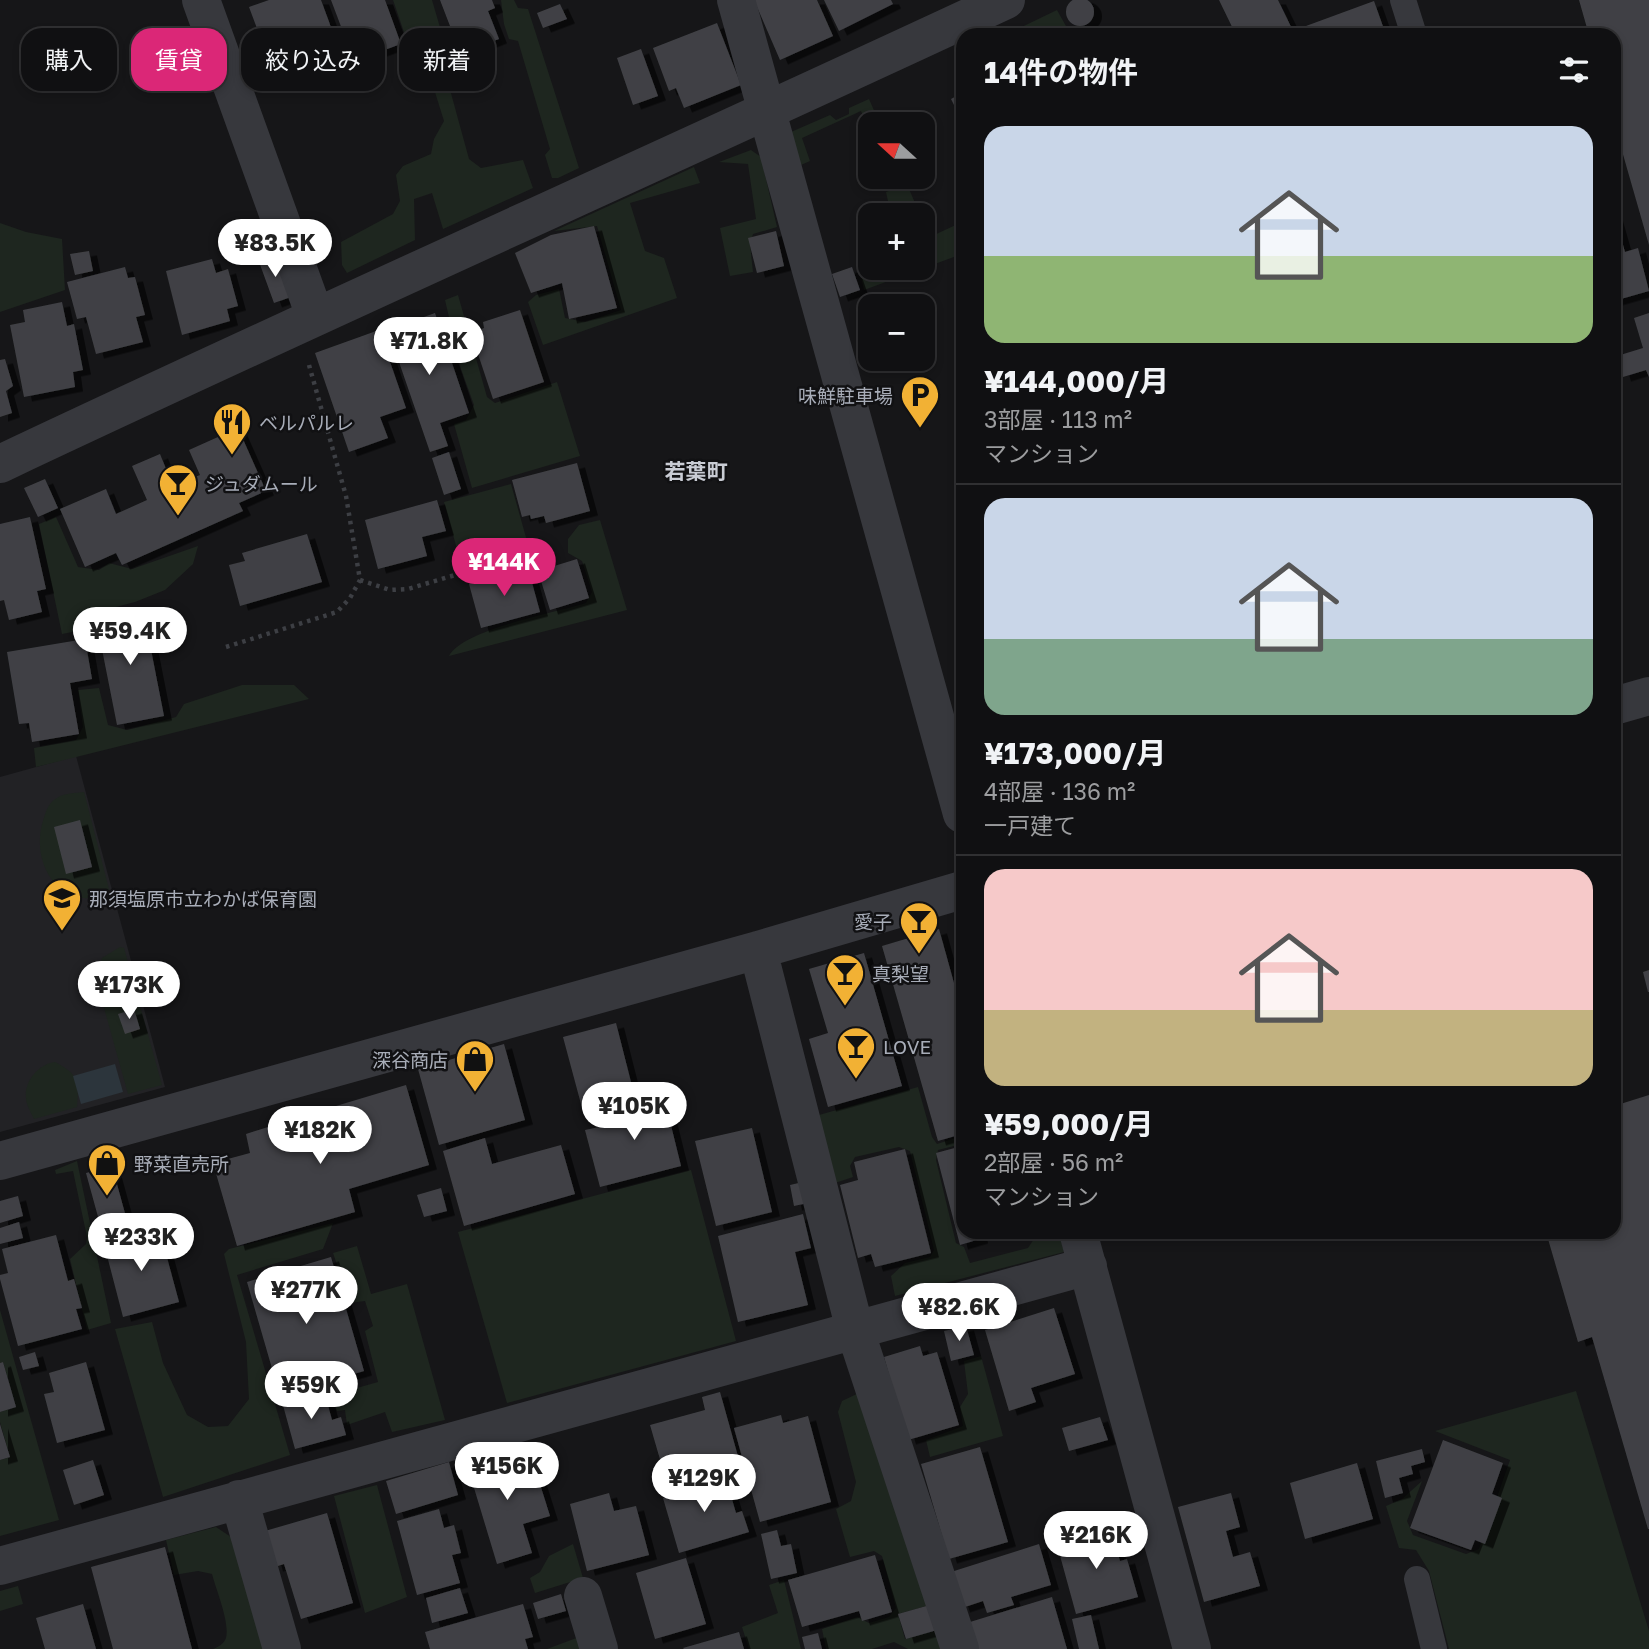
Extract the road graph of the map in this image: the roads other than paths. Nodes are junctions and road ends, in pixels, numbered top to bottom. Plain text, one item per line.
1 (736, 0) edge
2 (1006, 0) edge
3 (1403, 0) edge
4 (204, 1) edge
5 (1412, 28) edge
6 (769, 111) junction
7 (306, 320) junction
8 (0, 464) edge
9 (1649, 696) edge
10 (1621, 704) edge
11 (956, 792) edge
12 (956, 892) edge
13 (758, 950) junction
14 (0, 1161) edge
15 (1083, 1249) edge
16 (855, 1330) junction
17 (239, 1499) junction
18 (0, 1566) edge
19 (1417, 1579) dead end
20 (583, 1596) dead end
21 (282, 1649) edge
22 (599, 1649) edge
23 (960, 1649) edge
24 (1192, 1649) edge
25 (1434, 1649) edge

1 - 6 street
2 - 6 street
3 - 5 lane
4 - 7 street
6 - 7 street
6 - 11 street
7 - 8 street
9 - 10 street
12 - 13 street
13 - 14 street
13 - 16 street
15 - 16 street
15 - 24 street
16 - 17 street
16 - 23 street
17 - 18 street
17 - 21 street
19 - 25 lane
20 - 22 street

